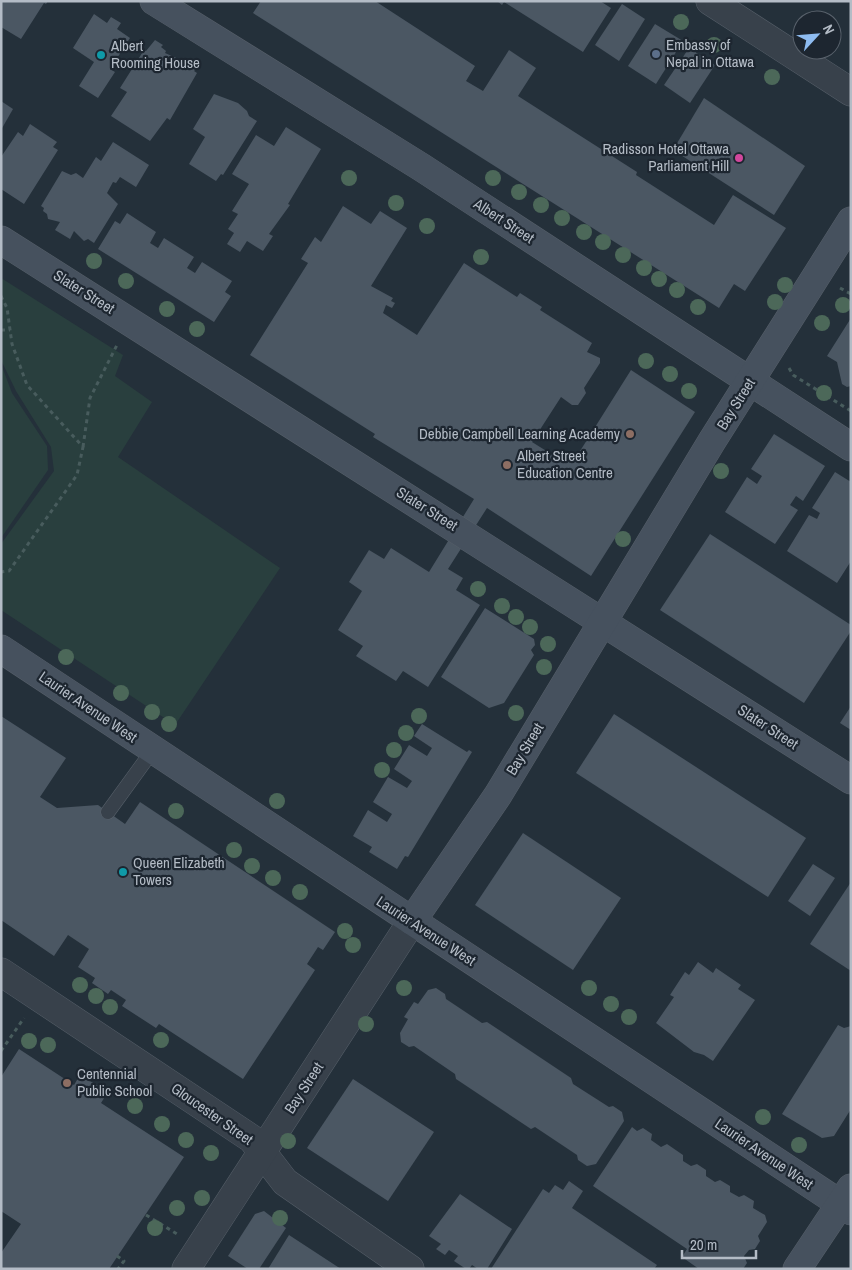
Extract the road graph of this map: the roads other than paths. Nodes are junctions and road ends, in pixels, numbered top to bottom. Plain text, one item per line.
1 (154, 1) edge
2 (710, 1) edge
3 (851, 92) edge
4 (851, 221) edge
5 (1, 240) edge
6 (750, 382) junction
7 (851, 447) edge
8 (603, 621) junction
9 (1, 649) edge
10 (154, 750) junction
11 (851, 780) edge
12 (108, 812) dead end
13 (412, 921) junction
14 (1, 972) edge
15 (262, 1152) junction
16 (847, 1201) edge
17 (195, 1262) edge
18 (410, 1269) edge
19 (797, 1269) edge

1 - 6 main road, Albert Street
2 - 3 street
4 - 6 main road, Bay Street
5 - 8 main road, Slater Street
6 - 7 main road, Albert Street
6 - 8 main road, Bay Street
8 - 11 main road, Slater Street
8 - 13 main road, Bay Street
9 - 10 main road, Laurier Avenue West
10 - 12 lane
10 - 13 main road, Laurier Avenue West
13 - 15 street, Bay Street
13 - 16 main road, Laurier Avenue West
14 - 15 street, Gloucester Street
15 - 17 street, Bay Street
15 - 18 street, Gloucester Street
16 - 19 main road

